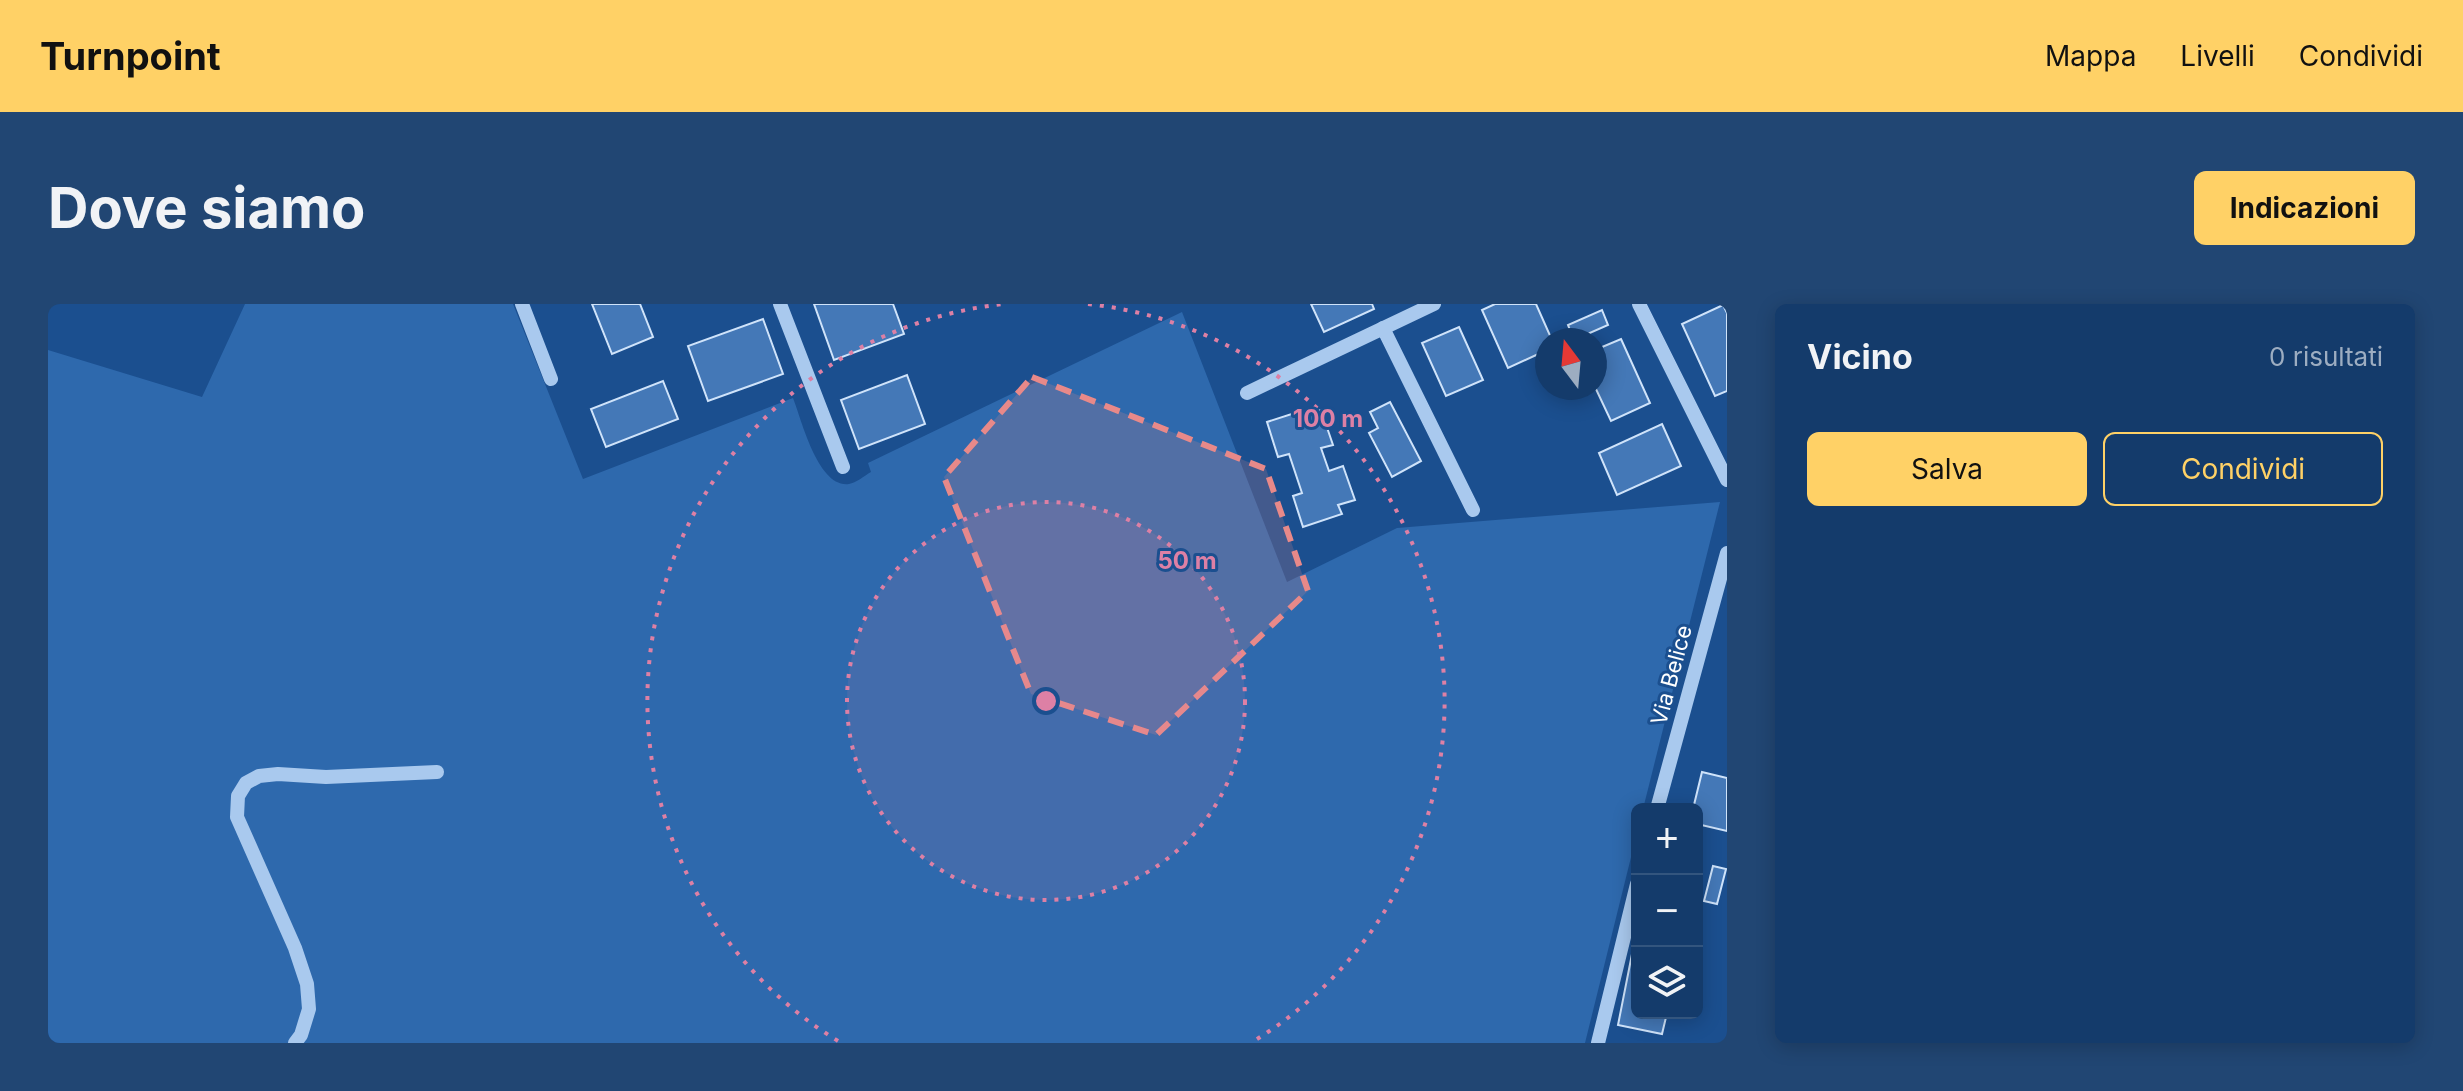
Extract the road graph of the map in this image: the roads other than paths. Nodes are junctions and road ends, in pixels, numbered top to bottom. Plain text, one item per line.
1 (522, 304) edge
2 (780, 304) edge
3 (1434, 304) edge
4 (1639, 304) edge
5 (1383, 328) junction
6 (551, 379) dead end
7 (1247, 393) dead end
8 (843, 467) dead end
9 (1727, 480) edge
10 (1473, 510) dead end
11 (1727, 553) edge
12 (1723, 586) edge
13 (437, 772) dead end
14 (1659, 803) edge
15 (1631, 908) edge
16 (295, 1043) edge
17 (1598, 1043) edge

1 - 6 street
2 - 8 street
3 - 5 street
4 - 9 street
5 - 7 street
5 - 10 street
11 - 12 street, Via Belice
12 - 14 street, Via Belice
13 - 16 street
15 - 17 street

